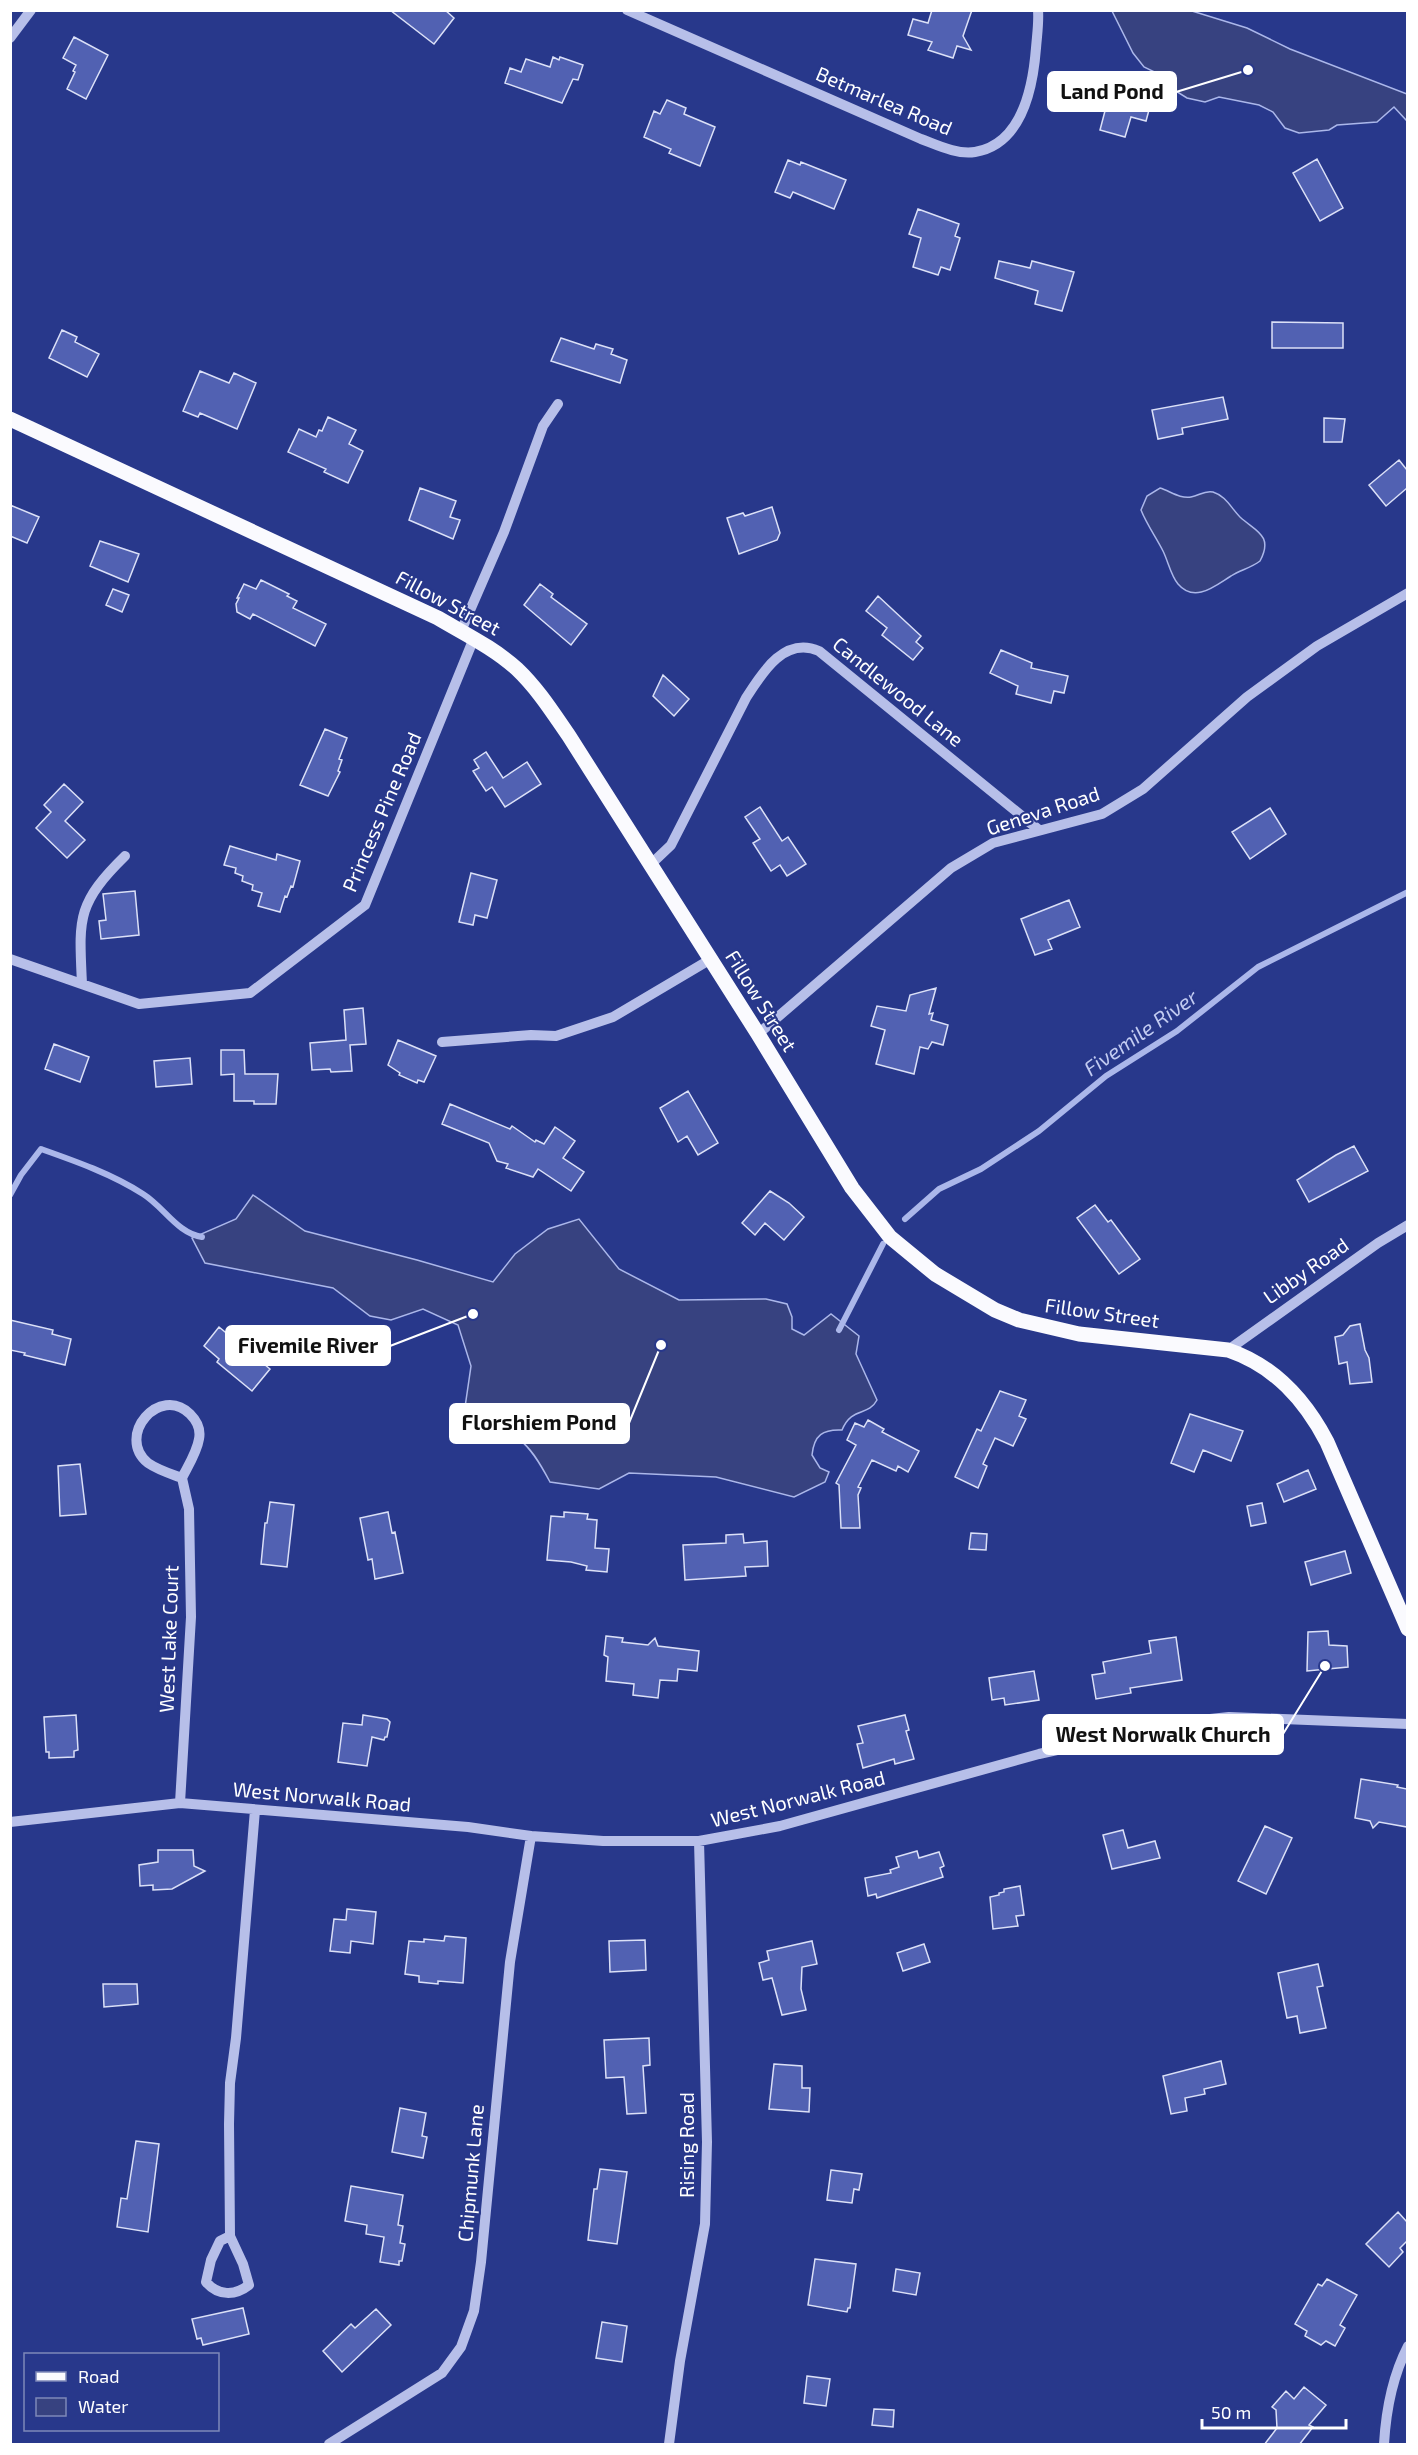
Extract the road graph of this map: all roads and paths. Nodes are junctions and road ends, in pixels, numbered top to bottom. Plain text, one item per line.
1 (31, 10) edge
2 (627, 10) edge
3 (1038, 10) edge
4 (10, 38) edge
5 (558, 404) dead end
6 (10, 419) edge
7 (1407, 593) edge
8 (467, 634) junction
9 (1039, 830) junction
10 (125, 856) dead end
11 (651, 864) junction
12 (10, 959) edge
13 (711, 959) junction
14 (82, 984) junction
15 (758, 1034) junction
16 (442, 1042) dead end
17 (1407, 1226) edge
18 (1228, 1350) junction
19 (182, 1478) junction
20 (1407, 1629) edge
21 (1407, 1724) edge
22 (180, 1803) junction
23 (255, 1810) junction
24 (10, 1822) edge
25 (531, 1836) junction
26 (699, 1841) junction
27 (230, 2236) junction
28 (1407, 2346) edge
29 (329, 2445) edge
30 (669, 2445) edge
31 (1384, 2445) edge

1 - 4 street
2 - 3 street, Betmarlea Road
5 - 8 street, Princess Pine Road
6 - 8 main road, Fillow Street
7 - 9 street, Geneva Road
8 - 11 main road, Fillow Street
8 - 14 street, Princess Pine Road
9 - 11 street, Candlewood Lane
9 - 15 street, Geneva Road
10 - 14 street
11 - 13 main road, Fillow Street
12 - 14 street, Princess Pine Road
13 - 15 main road, Fillow Street
13 - 16 street
15 - 18 main road, Fillow Street
17 - 18 street, Libby Road
18 - 20 main road, Fillow Street
19 - 19 street
19 - 22 street, West Lake Court
21 - 26 street, West Norwalk Road
22 - 23 street, West Norwalk Road
22 - 24 street, West Norwalk Road
23 - 25 street, West Norwalk Road
23 - 27 street
25 - 26 street, West Norwalk Road
25 - 29 street, Chipmunk Lane
26 - 30 street, Rising Road
27 - 27 street
28 - 31 street

